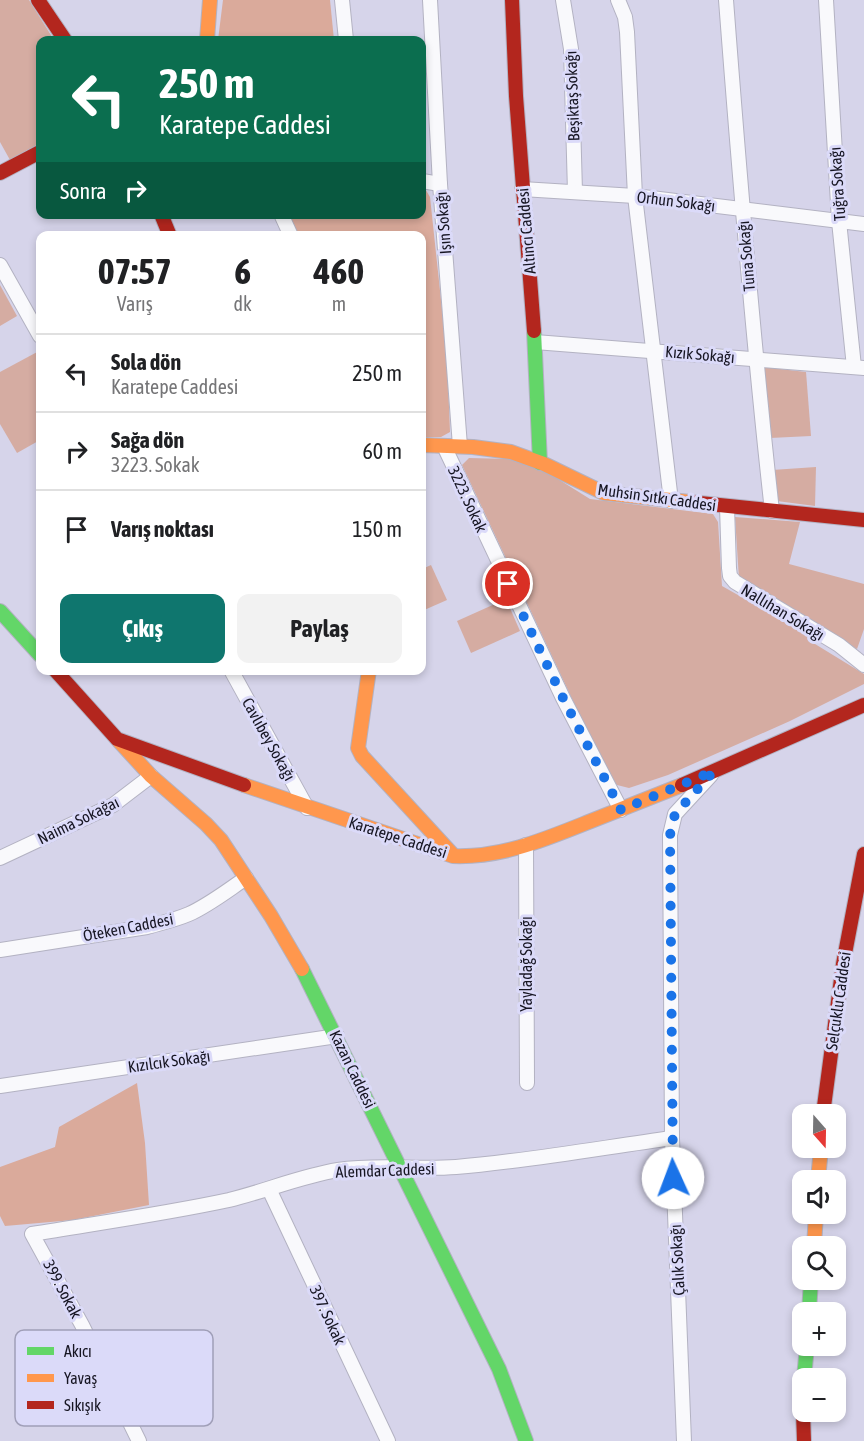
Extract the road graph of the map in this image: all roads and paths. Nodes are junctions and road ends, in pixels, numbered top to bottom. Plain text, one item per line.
1 (38, 0) edge
2 (210, 0) edge
3 (342, 0) edge
4 (430, 0) edge
5 (512, 0) edge
6 (563, 0) edge
7 (618, 0) edge
8 (726, 0) edge
9 (826, 0) edge
10 (62, 36) edge
11 (207, 36) edge
12 (345, 36) edge
13 (36, 154) edge
14 (0, 173) edge
15 (426, 182) edge
16 (440, 184) junction
17 (522, 189) junction
18 (575, 192) junction
19 (635, 196) junction
20 (742, 209) junction
21 (839, 221) junction
22 (864, 224) edge
23 (0, 265) edge
24 (36, 329) edge
25 (535, 342) junction
26 (653, 350) junction
27 (755, 359) junction
28 (859, 367) edge
29 (426, 445) edge
30 (444, 446) junction
31 (460, 446) junction
32 (540, 463) junction
33 (671, 501) junction
34 (727, 507) junction
35 (772, 512) junction
36 (864, 520) edge
37 (0, 612) edge
38 (36, 651) edge
39 (864, 665) edge
40 (59, 675) edge
41 (234, 675) edge
42 (368, 675) edge
43 (864, 705) edge
44 (117, 739) junction
45 (714, 771) junction
46 (151, 776) junction
47 (307, 808) junction
48 (621, 810) junction
49 (526, 845) junction
50 (864, 854) edge
51 (453, 856) junction
52 (0, 858) edge
53 (246, 878) junction
54 (0, 950) edge
55 (337, 1036) junction
56 (527, 1083) dead end
57 (0, 1086) edge
58 (824, 1104) edge
59 (672, 1138) junction
60 (402, 1169) junction
61 (269, 1189) junction
62 (32, 1234) joint
63 (85, 1330) edge
64 (803, 1422) edge
65 (132, 1426) edge
66 (139, 1441) edge
67 (388, 1441) edge
68 (526, 1441) edge
69 (684, 1441) edge
70 (804, 1441) edge

1 - 10 street
2 - 11 street
3 - 12 street
4 - 16 street, Işın Sokağı
5 - 17 street, Altıncı Caddesi
6 - 18 street, Beşiktaş Sokağı
7 - 19 street
8 - 20 street, Tuna Sokağı
9 - 21 street, Tuğra Sokağı
13 - 14 street
15 - 16 street
16 - 31 street, Işın Sokağı
17 - 18 street, Orhun Sokağı
17 - 25 street, Altıncı Caddesi
18 - 19 street, Orhun Sokağı
19 - 20 street, Orhun Sokağı
19 - 26 street
20 - 21 street, Orhun Sokağı
20 - 27 street, Tuna Sokağı
21 - 22 street, Orhun Sokağı
21 - 28 street, Tuğra Sokağı
23 - 24 street
25 - 26 street, Kızık Sokağı
25 - 32 street, Altıncı Caddesi
26 - 27 street, Kızık Sokağı
26 - 33 street
27 - 28 street, Kızık Sokağı
27 - 35 street, Tuna Sokağı
29 - 30 street, Muhsin Sıtkı Caddesi
30 - 31 street, Muhsin Sıtkı Caddesi
30 - 48 street, 3223. Sokak
31 - 32 street, Muhsin Sıtkı Caddesi
32 - 33 street, Muhsin Sıtkı Caddesi
33 - 34 street, Muhsin Sıtkı Caddesi
34 - 35 street, Muhsin Sıtkı Caddesi
34 - 39 street, Nallıhan Sokağı
35 - 36 street, Muhsin Sıtkı Caddesi
37 - 38 street
40 - 44 street, Karatepe Caddesi
41 - 47 street, Cavlıbey Sokağı
42 - 51 street
43 - 45 street, Karatepe Caddesi
44 - 46 street, Kazan Caddesi
44 - 47 street, Karatepe Caddesi
45 - 48 street, Karatepe Caddesi
45 - 59 street, Çalık Sokağı
46 - 52 street, Naima Sokağaı
46 - 53 street, Kazan Caddesi
47 - 51 street, Karatepe Caddesi
48 - 49 street, Karatepe Caddesi
49 - 51 street, Karatepe Caddesi
49 - 56 street, Yayladağ Sokağı
50 - 58 street, Selçuklu Caddesi
53 - 54 street, Öteken Caddesi
53 - 55 street, Kazan Caddesi
55 - 57 street, Kızılcık Sokağı
55 - 60 street, Kazan Caddesi
59 - 60 street, Alemdar Caddesi
59 - 69 street, Çalık Sokağı
60 - 61 street, Alemdar Caddesi
60 - 68 street, Kazan Caddesi
61 - 62 street, Alemdar Caddesi
61 - 67 street, 397. Sokak
62 - 63 street, 399. Sokak
64 - 70 street
65 - 66 street, 399. Sokak

